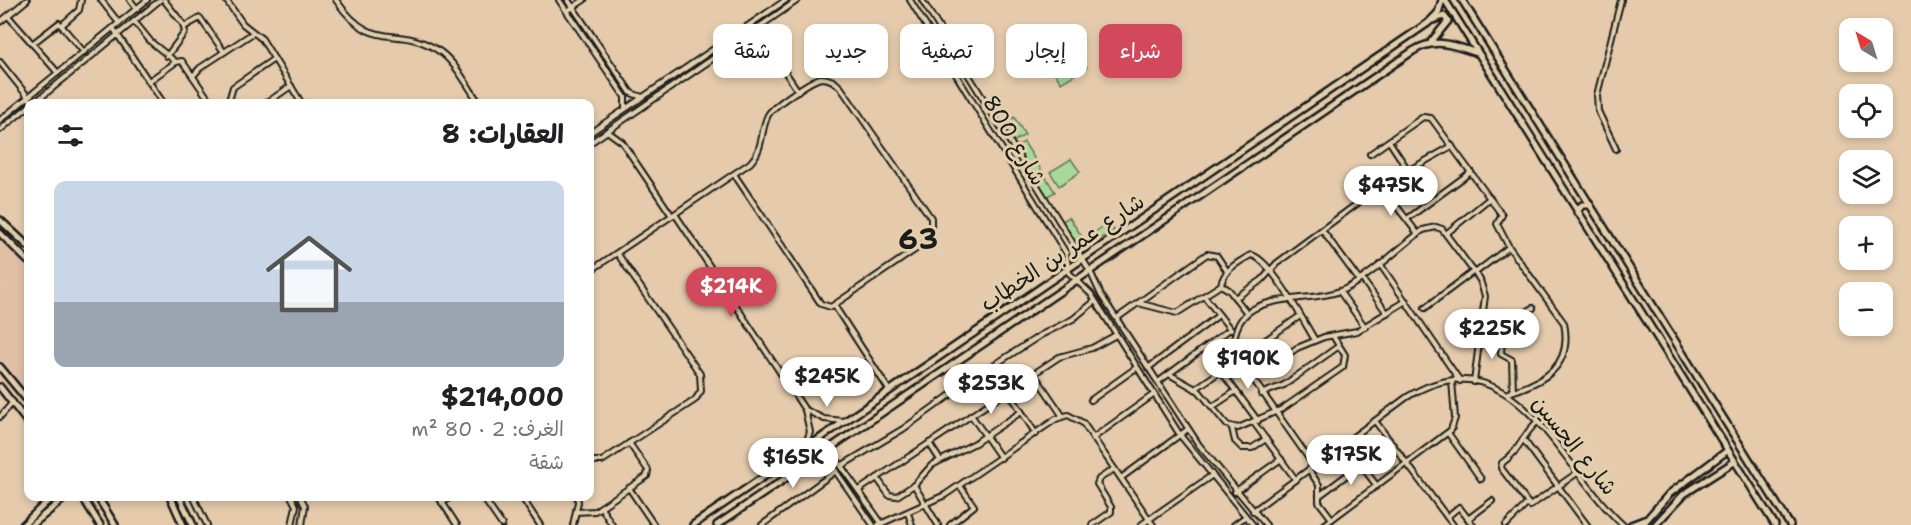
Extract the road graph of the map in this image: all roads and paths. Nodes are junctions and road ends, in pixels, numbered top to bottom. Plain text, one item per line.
1 (27, 0) edge
2 (82, 0) edge
3 (101, 0) edge
4 (130, 0) edge
5 (147, 0) edge
6 (162, 0) edge
7 (226, 0) edge
8 (336, 0) edge
9 (559, 0) edge
10 (568, 0) edge
11 (584, 0) edge
12 (786, 0) edge
13 (798, 0) edge
14 (910, 0) edge
15 (922, 0) edge
16 (1443, 0) edge
17 (1462, 0) edge
18 (1620, 0) edge
19 (792, 2) edge
20 (573, 7) junction
21 (927, 8) junction
22 (137, 9) junction
23 (567, 11) junction
24 (918, 13) junction
25 (8, 16) junction
26 (134, 21) junction
27 (0, 22) edge
28 (119, 23) junction
29 (1428, 23) junction
30 (763, 24) edge
31 (62, 25) junction
32 (184, 27) junction
33 (112, 28) junction
34 (254, 32) junction
35 (117, 35) junction
36 (1431, 42) junction
37 (32, 44) junction
38 (84, 52) junction
39 (224, 52) junction
40 (1478, 53) junction
41 (167, 56) junction
42 (713, 58) edge
43 (274, 59) junction
44 (0, 62) edge
45 (176, 62) junction
46 (58, 73) junction
47 (194, 76) junction
48 (789, 78) edge
49 (149, 81) junction
50 (291, 86) junction
51 (798, 91) junction
52 (29, 97) junction
53 (643, 97) junction
54 (26, 99) edge
55 (38, 99) edge
56 (161, 99) edge
57 (209, 99) edge
58 (229, 99) edge
59 (272, 99) edge
60 (299, 99) edge
61 (477, 99) edge
62 (24, 101) edge
63 (24, 110) edge
64 (624, 110) junction
65 (0, 120) edge
66 (0, 129) edge
67 (594, 130) edge
68 (607, 131) junction
69 (594, 140) edge
70 (1389, 141) junction
71 (1452, 146) junction
72 (1616, 149) dead end
73 (1238, 151) junction
74 (1370, 154) dead end
75 (1246, 164) junction
76 (1408, 170) junction
77 (1471, 172) junction
78 (734, 174) junction
79 (1381, 186) junction
80 (1581, 190) junction
81 (1490, 198) junction
82 (1569, 199) junction
83 (1590, 205) junction
84 (1577, 212) junction
85 (674, 215) junction
86 (1407, 219) junction
87 (0, 220) edge
88 (1322, 230) junction
89 (0, 233) edge
90 (1447, 233) junction
91 (1418, 234) junction
92 (24, 242) edge
93 (1509, 247) junction
94 (617, 253) junction
95 (24, 257) edge
96 (1081, 258) junction
97 (1380, 264) junction
98 (1068, 267) junction
99 (594, 268) edge
100 (1090, 271) junction
101 (1227, 271) junction
102 (1271, 271) junction
103 (1474, 272) junction
104 (1360, 279) junction
105 (1076, 280) junction
106 (1221, 285) junction
107 (1099, 292) junction
108 (1340, 292) junction
109 (1204, 296) junction
110 (1094, 298) junction
111 (1235, 298) junction
112 (1290, 300) junction
113 (1406, 301) junction
114 (1138, 303) junction
115 (834, 304) junction
116 (1425, 308) dead end
117 (1533, 308) dead end
118 (1247, 313) junction
119 (1387, 314) junction
120 (1219, 315) junction
121 (1300, 316) junction
122 (1117, 319) junction
123 (1484, 320) junction
124 (1503, 323) junction
125 (1365, 327) junction
126 (1230, 329) junction
127 (1116, 335) junction
128 (1235, 335) junction
129 (1333, 336) junction
130 (1315, 340) junction
131 (1339, 345) junction
132 (938, 357) junction
133 (1237, 360) junction
134 (0, 368) edge
135 (1137, 368) junction
136 (1148, 368) junction
137 (946, 369) junction
138 (1221, 371) junction
139 (1034, 374) junction
140 (1169, 374) junction
141 (1251, 380) junction
142 (1452, 381) junction
143 (1461, 381) junction
144 (1158, 382) junction
145 (1474, 382) junction
146 (0, 387) edge
147 (1195, 389) junction
148 (889, 390) junction
149 (1008, 391) junction
150 (1236, 391) junction
151 (1513, 391) junction
152 (1508, 393) junction
153 (1261, 394) junction
154 (1154, 395) junction
155 (24, 396) edge
156 (1091, 400) dead end
157 (13, 402) junction
158 (1212, 407) junction
159 (805, 410) junction
160 (1022, 412) junction
161 (1275, 414) junction
162 (971, 415) junction
163 (1062, 415) junction
164 (0, 417) edge
165 (24, 417) edge
166 (844, 421) junction
167 (1375, 421) junction
168 (1256, 422) junction
169 (1538, 422) junction
170 (1232, 428) junction
171 (1188, 429) junction
172 (1448, 433) junction
173 (1036, 434) junction
174 (1180, 435) junction
175 (986, 436) junction
176 (1093, 438) junction
177 (1523, 438) junction
178 (1266, 439) junction
179 (629, 443) junction
180 (929, 443) junction
181 (829, 448) junction
182 (804, 449) junction
183 (1727, 451) junction
184 (823, 453) junction
185 (1371, 457) dead end
186 (1001, 458) junction
187 (1281, 459) junction
188 (940, 460) junction
189 (594, 461) edge
190 (1734, 462) junction
191 (1407, 463) junction
192 (1361, 465) junction
193 (842, 466) junction
194 (1314, 466) junction
195 (1114, 469) junction
196 (1308, 470) junction
197 (836, 471) junction
198 (1577, 473) junction
199 (1211, 476) junction
200 (877, 478) junction
201 (1121, 478) junction
202 (1481, 479) dead end
203 (1296, 480) junction
204 (914, 485) junction
205 (960, 486) junction
206 (1377, 486) junction
207 (1559, 487) junction
208 (629, 488) junction
209 (859, 490) junction
210 (1236, 492) junction
211 (1319, 496) junction
212 (49, 501) edge
213 (61, 501) edge
214 (85, 501) edge
215 (100, 501) edge
216 (172, 501) edge
217 (181, 501) edge
218 (195, 501) edge
219 (294, 501) edge
220 (302, 501) edge
221 (445, 501) edge
222 (485, 501) edge
223 (524, 501) edge
224 (578, 501) edge
225 (1492, 501) dead end
226 (442, 503) joint
227 (1528, 503) junction
228 (926, 504) junction
229 (601, 507) junction
230 (1253, 511) junction
231 (576, 512) junction
232 (908, 513) junction
233 (1245, 516) junction
234 (1447, 517) junction
235 (1149, 519) junction
236 (1332, 519) junction
237 (1468, 519) junction
238 (1646, 519) junction
239 (191, 523) edge
240 (183, 524) edge
241 (881, 524) edge
242 (23, 525) edge
243 (32, 525) edge
244 (100, 525) edge
245 (115, 525) edge
246 (207, 525) edge
247 (292, 525) edge
248 (302, 525) edge
249 (457, 525) edge
250 (502, 525) edge
251 (540, 525) edge
252 (573, 525) edge
253 (612, 525) edge
254 (654, 525) edge
255 (693, 525) edge
256 (717, 525) edge
257 (762, 525) edge
258 (873, 525) edge
259 (912, 525) edge
260 (938, 525) edge
261 (950, 525) edge
262 (1092, 525) edge
263 (1141, 525) edge
264 (1153, 525) edge
265 (1234, 525) edge
266 (1253, 525) edge
267 (1266, 525) edge
268 (1324, 525) edge
269 (1453, 525) edge
270 (1473, 525) edge
271 (1506, 525) edge
272 (1587, 525) edge
273 (1623, 525) edge
274 (1631, 525) edge
275 (1642, 525) edge
276 (1654, 525) edge
277 (1774, 525) edge
278 (1790, 525) edge

1 - 25 street
2 - 31 street
3 - 28 street
4 - 22 street
5 - 22 street
6 - 26 street
6 - 32 street
7 - 34 street
8 - 61 street
9 - 23 street
10 - 20 street
11 - 20 street
12 - 53 street
13 - 19 street
14 - 24 street, شارع 800
15 - 21 street, شارع 800
16 - 29 street, شارع عمر بن الخطاب
16 - 40 street
17 - 80 street
18 - 72 street
19 - 30 street
20 - 23 street
20 - 53 street
21 - 24 street
21 - 96 street, شارع 800
22 - 28 street
23 - 64 street
24 - 98 street, شارع 800
25 - 27 street
25 - 37 street
26 - 35 street
26 - 41 street
28 - 33 street
29 - 36 street
29 - 73 street, شارع عمر بن الخطاب
31 - 37 street
31 - 38 street
32 - 39 street
32 - 41 street
33 - 35 street
33 - 38 street
34 - 39 street
34 - 43 street
35 - 49 street
35 - 55 street
36 - 40 street
36 - 75 street, شارع عمر بن الخطاب
37 - 46 street
38 - 46 street
39 - 47 street
40 - 82 street
41 - 45 street
42 - 68 street
43 - 50 street
43 - 58 street
44 - 52 street
45 - 47 street
45 - 49 street
46 - 52 street
47 - 57 street
48 - 51 street
49 - 56 street
50 - 59 street
50 - 60 street
51 - 78 street
51 - 115 street
52 - 54 street
53 - 64 street
62 - 65 street
63 - 66 street
64 - 67 street
68 - 69 street
68 - 85 street
70 - 71 street
70 - 74 street
70 - 76 street
71 - 76 street
71 - 77 street
73 - 75 street
73 - 96 street, شارع عمر بن الخطاب
75 - 100 street, شارع عمر بن الخطاب
76 - 79 street
77 - 81 street
77 - 86 street
78 - 85 street
78 - 115 street
79 - 86 street
79 - 88 street
80 - 82 street
80 - 83 street
81 - 90 street
81 - 93 street
82 - 84 street
83 - 84 street
83 - 278 street
84 - 183 street
85 - 94 street
85 - 159 street
86 - 91 street
87 - 92 street
88 - 102 street
88 - 104 street
89 - 95 street
90 - 91 street
90 - 103 street
91 - 97 street
93 - 103 street
93 - 151 street
94 - 99 street
94 - 179 street
96 - 98 street, شارع عمر بن الخطاب
96 - 100 street, شارع 800
97 - 104 street
97 - 113 street
98 - 105 street, شارع 800
98 - 132 street, شارع عمر بن الخطاب
100 - 105 street, شارع عمر بن الخطاب
100 - 107 street, شارع 800
101 - 102 street
101 - 106 street
101 - 114 street
102 - 111 street
102 - 112 street
103 - 116 street
103 - 123 street
104 - 108 street
104 - 119 street
105 - 110 street, شارع 800
105 - 137 street, شارع عمر بن الخطاب
106 - 109 street
106 - 111 street
107 - 110 street
107 - 122 street, شارع 800
108 - 112 street
108 - 125 street
109 - 114 street
109 - 120 street
110 - 127 street, شارع 800
110 - 193 street
111 - 118 street
112 - 118 street
112 - 121 street
113 - 119 street
113 - 143 street
114 - 122 street
115 - 148 street
117 - 124 street
118 - 128 street
119 - 125 street
120 - 126 street
120 - 136 street
121 - 130 street
121 - 133 street
122 - 136 street, شارع 800
123 - 124 street
123 - 145 street
124 - 151 street
125 - 129 street
126 - 128 street
126 - 140 street
127 - 135 street, شارع 800
127 - 139 street
128 - 133 street
129 - 130 street
129 - 131 street
130 - 141 street
131 - 153 street
131 - 161 street
132 - 137 street
132 - 148 street, شارع عمر بن الخطاب
133 - 138 street
133 - 141 street
134 - 155 street
135 - 154 street, شارع 800
135 - 156 street
136 - 144 street, شارع 800
137 - 181 street, شارع عمر بن الخطاب
138 - 147 street
138 - 150 street
139 - 149 street
139 - 163 street
140 - 144 street
140 - 147 street
141 - 153 street
142 - 143 street, شارع الحسين
142 - 167 street, شارع الحسين
142 - 172 street
143 - 145 street, شارع الحسين
144 - 171 street, شارع 800
145 - 152 street, شارع الحسين
146 - 157 street
147 - 158 street
148 - 166 street, شارع عمر بن الخطاب
149 - 160 street
149 - 162 street
150 - 158 street
150 - 168 street
151 - 152 street
152 - 169 street, شارع الحسين
153 - 161 street
154 - 174 street, شارع 800
154 - 176 street
157 - 164 street
157 - 165 street
158 - 170 street
159 - 166 street
159 - 182 street
160 - 173 street
160 - 175 street
161 - 168 street
161 - 194 street
162 - 175 street
162 - 180 street
163 - 173 street
163 - 176 street
166 - 182 street, شارع عمر بن الخطاب
167 - 191 street
167 - 194 street, شارع الحسين
168 - 170 street
168 - 178 street
169 - 177 street
169 - 198 street, شارع الحسين
170 - 178 street
171 - 174 street
171 - 210 street, شارع 800
172 - 191 street
172 - 202 street
173 - 186 street
174 - 199 street, شارع 800
174 - 201 street
175 - 186 street
175 - 188 street
176 - 195 street
177 - 207 street
177 - 227 street
178 - 187 street
179 - 189 street
179 - 208 street
180 - 188 street
180 - 200 street
181 - 184 street, شارع عمر بن الخطاب
181 - 193 street
182 - 255 street, شارع عمر بن الخطاب
183 - 190 street
183 - 238 street
184 - 197 street
184 - 256 street, شارع عمر بن الخطاب
185 - 192 street
186 - 205 street
187 - 203 street
187 - 210 street
188 - 204 street
190 - 276 street
190 - 277 street
191 - 206 street
191 - 234 street
192 - 206 street
192 - 211 street
193 - 209 street
194 - 196 street, شارع الحسين
195 - 201 street
195 - 262 street
196 - 203 street, شارع الحسين
196 - 211 street
197 - 257 street
197 - 258 street
198 - 207 street
198 - 273 street, شارع الحسين
199 - 233 street, شارع 800
199 - 235 street
200 - 204 street
200 - 209 street
201 - 235 street
203 - 230 street, شارع الحسين
204 - 228 street
205 - 228 street
205 - 261 street
206 - 236 street
207 - 227 street
207 - 272 street
208 - 229 street
208 - 254 street
209 - 241 street
210 - 230 street, شارع 800
211 - 236 street
212 - 242 street
213 - 243 street
214 - 244 street
215 - 245 street
216 - 240 street
217 - 239 street
218 - 246 street
219 - 247 street
220 - 248 street
221 - 226 street
222 - 250 street
223 - 251 street
224 - 231 street
225 - 237 street
226 - 249 street
227 - 271 street
228 - 232 street
228 - 260 street
229 - 231 street
229 - 253 street
230 - 267 street, شارع 800
231 - 252 street
232 - 241 street
232 - 259 street
233 - 265 street
233 - 266 street, شارع 800
234 - 237 street
234 - 269 street
235 - 263 street
235 - 264 street
236 - 268 street
237 - 270 street
238 - 274 street
238 - 275 street
239 - 240 street

